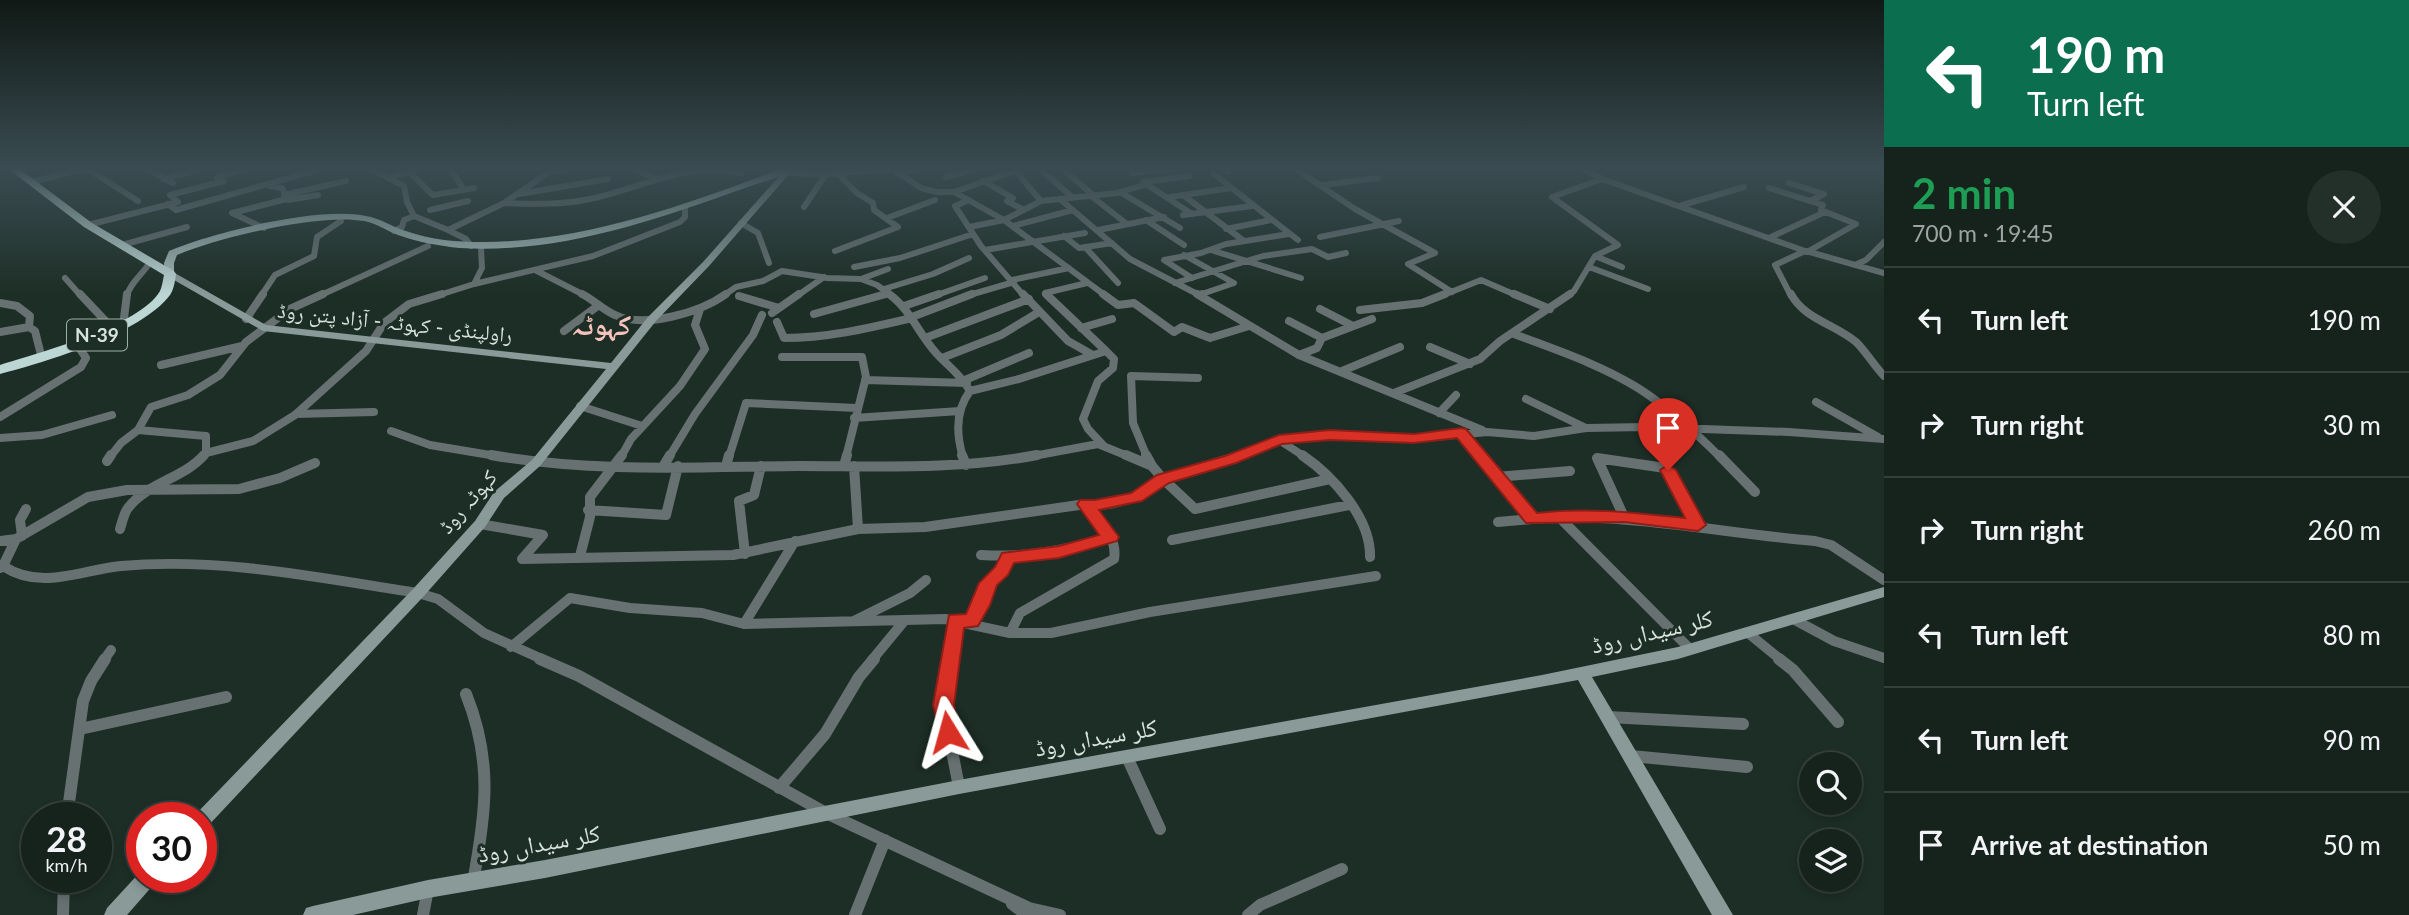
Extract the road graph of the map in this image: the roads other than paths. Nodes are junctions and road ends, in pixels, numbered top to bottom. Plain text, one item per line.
1 (68, 210) edge
2 (146, 210) edge
3 (242, 210) edge
4 (411, 210) edge
5 (490, 210) edge
6 (670, 210) edge
7 (679, 210) edge
8 (685, 210) edge
9 (753, 210) edge
10 (875, 210) edge
11 (910, 210) edge
12 (957, 210) edge
13 (985, 210) edge
14 (1024, 210) edge
15 (1071, 210) edge
16 (1074, 210) edge
17 (1110, 210) edge
18 (1151, 210) edge
19 (1186, 210) edge
20 (1202, 210) edge
21 (1223, 210) edge
22 (1257, 210) edge
23 (1358, 210) edge
24 (1570, 210) edge
25 (1690, 210) edge
26 (1822, 210) edge
27 (1205, 212) junction
28 (1825, 212) junction
29 (1192, 214) junction
30 (1183, 215) dead end
31 (414, 216) junction
32 (1164, 217) junction
33 (887, 218) junction
34 (1004, 220) junction
35 (1146, 220) junction
36 (1270, 220) junction
37 (341, 221) junction
38 (1399, 221) dead end
39 (741, 223) junction
40 (1127, 224) junction
41 (1382, 224) junction
42 (88, 225) junction
43 (1013, 226) junction
44 (187, 227) dead end
45 (264, 228) junction
46 (1180, 228) dead end
47 (1226, 229) junction
48 (394, 230) junction
49 (448, 230) junction
50 (1098, 230) junction
51 (971, 231) junction
52 (1085, 233) dead end
53 (1289, 234) junction
54 (1064, 236) junction
55 (1320, 237) dead end
56 (1771, 237) junction
57 (1298, 240) dead end
58 (1244, 241) junction
59 (1035, 242) junction
60 (1884, 242) edge
61 (1112, 243) junction
62 (121, 245) junction
63 (1184, 245) dead end
64 (428, 246) junction
65 (476, 247) junction
66 (1085, 247) junction
67 (985, 250) junction
68 (1211, 250) junction
69 (835, 251) dead end
70 (1806, 251) junction
71 (1346, 253) dead end
72 (1184, 255) junction
73 (1595, 256) junction
74 (171, 257) junction
75 (969, 258) dead end
76 (150, 262) junction
77 (1242, 262) junction
78 (769, 263) dead end
79 (1854, 265) junction
80 (854, 267) dead end
81 (1589, 267) junction
82 (1622, 267) dead end
83 (1069, 268) junction
84 (888, 269) dead end
85 (535, 270) junction
86 (1212, 272) junction
87 (1884, 273) edge
88 (170, 274) junction
89 (824, 277) junction
90 (65, 278) dead end
91 (985, 278) dead end
92 (1192, 278) junction
93 (1301, 278) dead end
94 (861, 279) junction
95 (1013, 281) junction
96 (1118, 283) dead end
97 (1175, 283) junction
98 (474, 284) junction
99 (1087, 284) junction
100 (1648, 289) dead end
101 (886, 291) junction
102 (1452, 292) junction
103 (1199, 295) junction
104 (740, 296) dead end
105 (1029, 299) junction
106 (0, 303) edge
107 (600, 305) junction
108 (904, 306) junction
109 (779, 308) junction
110 (700, 309) junction
111 (1320, 309) dead end
112 (1550, 309) junction
113 (1360, 310) dead end
114 (1040, 312) junction
115 (767, 314) joint
116 (814, 314) dead end
117 (912, 318) junction
118 (246, 319) junction
119 (652, 319) junction
120 (1112, 319) dead end
121 (1372, 319) dead end
122 (1289, 321) dead end
123 (777, 322) dead end
124 (1193, 323) dead end
125 (1250, 326) junction
126 (29, 327) junction
127 (1182, 327) junction
128 (1353, 327) junction
129 (118, 328) junction
130 (263, 328) junction
131 (1081, 328) junction
132 (564, 331) dead end
133 (0, 332) edge
134 (1514, 334) junction
135 (925, 338) junction
136 (1322, 338) junction
137 (375, 339) junction
138 (76, 342) junction
139 (242, 346) junction
140 (1400, 346) dead end
141 (1430, 346) dead end
142 (1106, 351) junction
143 (1029, 353) dead end
144 (1091, 354) junction
145 (41, 355) junction
146 (1300, 355) junction
147 (782, 357) dead end
148 (943, 358) junction
149 (161, 365) dead end
150 (1470, 365) junction
151 (612, 366) junction
152 (0, 370) edge
153 (1342, 371) junction
154 (1884, 376) edge
155 (1198, 378) dead end
156 (864, 380) junction
157 (967, 385) junction
158 (1394, 393) junction
159 (1456, 395) dead end
160 (1526, 399) dead end
161 (1816, 402) dead end
162 (580, 406) junction
163 (857, 408) junction
164 (960, 411) junction
165 (374, 412) dead end
166 (1439, 413) junction
167 (296, 414) junction
168 (112, 415) dead end
169 (0, 416) edge
170 (854, 418) junction
171 (642, 426) junction
172 (1586, 428) junction
173 (1686, 428) junction
174 (138, 430) junction
175 (391, 431) dead end
176 (1487, 432) junction
177 (1461, 433) junction
178 (0, 438) edge
179 (1882, 439) edge
180 (1279, 440) junction
181 (1104, 446) junction
182 (206, 453) junction
183 (107, 461) dead end
184 (315, 463) dead end
185 (536, 463) junction
186 (664, 465) junction
187 (966, 465) junction
188 (678, 466) junction
189 (726, 466) junction
190 (761, 466) junction
191 (849, 466) junction
192 (1152, 466) junction
193 (614, 468) junction
194 (1570, 471) dead end
195 (1496, 477) junction
196 (1163, 479) junction
197 (1330, 479) junction
198 (148, 491) junction
199 (1755, 492) dead end
200 (1086, 504) junction
201 (1349, 505) junction
202 (26, 509) dead end
203 (588, 510) junction
204 (1558, 516) junction
205 (1624, 517) junction
206 (1532, 519) junction
207 (1498, 522) dead end
208 (480, 524) junction
209 (1698, 525) junction
210 (120, 528) dead end
211 (858, 529) junction
212 (19, 537) junction
213 (1110, 537) junction
214 (1171, 540) dead end
215 (0, 541) edge
216 (795, 541) junction
217 (745, 554) junction
218 (981, 555) dead end
219 (580, 556) junction
220 (1370, 557) dead end
221 (1008, 558) junction
222 (2, 567) edge
223 (1376, 576) dead end
224 (926, 580) dead end
225 (1884, 580) edge
226 (1884, 592) edge
227 (418, 593) junction
228 (905, 620) junction
229 (956, 620) junction
230 (1795, 620) junction
231 (971, 621) junction
232 (852, 622) junction
233 (744, 624) junction
234 (1010, 633) junction
235 (1748, 634) junction
236 (511, 647) junction
237 (1690, 649) junction
238 (111, 650) dead end
239 (1884, 658) edge
240 (1582, 673) junction
241 (466, 694) dead end
242 (226, 697) dead end
243 (1608, 717) junction
244 (1839, 722) dead end
245 (1743, 724) dead end
246 (80, 729) junction
247 (1127, 757) junction
248 (1630, 757) junction
249 (1747, 767) dead end
250 (959, 787) junction
251 (779, 788) junction
252 (68, 802) edge
253 (217, 804) edge
254 (826, 813) junction
255 (1160, 829) dead end
256 (885, 840) junction
257 (1342, 869) dead end
258 (473, 882) junction
259 (428, 890) junction
260 (994, 891) junction
261 (64, 893) edge
262 (134, 893) edge
263 (63, 915) edge
264 (114, 915) edge
265 (313, 915) edge
266 (423, 915) edge
267 (855, 915) edge
268 (1027, 915) edge
269 (1060, 915) edge
270 (1248, 915) edge
271 (1723, 915) edge

1 - 42 highway, راولپنڈی - کہوٹہ - آزاد پتن روڈ
2 - 42 street
3 - 45 street
4 - 31 street
5 - 49 street
6 - 65 main road
7 - 65 main road
8 - 85 street
9 - 39 main road, کہوٹہ روڈ
10 - 33 street
11 - 33 street
12 - 51 street
13 - 34 street
14 - 34 street
15 - 43 street
16 - 50 street
17 - 40 street
18 - 32 street
19 - 29 street
20 - 27 street
21 - 27 street
22 - 36 street
23 - 41 street
24 - 73 street
25 - 56 street
26 - 28 street
27 - 29 street
27 - 47 street
28 - 56 street
28 - 70 street
29 - 30 street
31 - 48 street
31 - 49 street
32 - 35 street
32 - 46 street
33 - 69 street
34 - 43 street
34 - 51 street
35 - 40 street
35 - 63 street
36 - 47 street
36 - 53 street
37 - 64 main road
37 - 74 main road
37 - 118 street
38 - 41 street
39 - 78 street
39 - 119 main road, کہوٹہ روڈ
40 - 50 street
41 - 55 street
41 - 102 street
42 - 62 highway, راولپنڈی - کہوٹہ - آزاد پتن روڈ
43 - 59 street
44 - 62 street
45 - 48 main road
45 - 74 main road
47 - 58 street
48 - 65 main road
49 - 65 street
50 - 61 street
51 - 67 street
51 - 80 street
52 - 54 street
53 - 57 street
53 - 58 street
54 - 59 street
54 - 66 street
56 - 70 street
58 - 68 street
59 - 67 street
59 - 83 street
60 - 79 street
61 - 66 street
61 - 97 street
62 - 76 highway, راولپنڈی - کہوٹہ - آزاد پتن روڈ
64 - 65 main road
64 - 130 street
65 - 98 street
66 - 96 street
67 - 95 street
68 - 72 street
68 - 77 street
70 - 79 street
70 - 154 street
71 - 77 street
72 - 86 street
72 - 92 street
73 - 81 street
73 - 82 street
74 - 88 main road
75 - 101 street
76 - 88 highway, راولپنڈی - کہوٹہ - آزاد پتن روڈ
76 - 129 street
77 - 86 street
77 - 93 street
79 - 87 street
81 - 100 street
81 - 112 street
83 - 95 street
83 - 99 street
84 - 94 street
85 - 98 street
85 - 107 street
86 - 92 street
86 - 103 street
88 - 118 main road, راولپنڈی - کہوٹہ - آزاد پتن روڈ
88 - 129 highway, N-39
89 - 94 street
89 - 109 street
89 - 110 street
90 - 129 street
91 - 108 street
92 - 97 street
94 - 101 street
95 - 105 street
95 - 117 street
97 - 103 street
98 - 137 street
99 - 127 street
99 - 131 street
101 - 108 street
101 - 116 street
102 - 112 street
102 - 113 street
103 - 125 street
104 - 109 street
105 - 114 street
105 - 135 street
106 - 126 street
107 - 119 street
107 - 132 street
108 - 117 street
109 - 115 street
110 - 119 street
110 - 171 street
111 - 128 street
112 - 134 street
114 - 144 street
114 - 148 street
115 - 186 street
117 - 123 street
117 - 135 street
118 - 130 main road, راولپنڈی - کہوٹہ - آزاد پتن روڈ
119 - 151 main road, کہوٹہ روڈ
120 - 131 street
121 - 128 street
122 - 136 street
124 - 127 street
125 - 127 street
125 - 146 street
126 - 133 street
126 - 145 street
128 - 136 street
129 - 138 highway, N-39
130 - 137 main road, راولپنڈی - کہوٹہ - آزاد پتن روڈ
130 - 139 street
131 - 142 street
134 - 150 street
134 - 173 street
135 - 148 street
136 - 146 street
137 - 151 main road, راولپنڈی - کہوٹہ - آزاد پتن روڈ
137 - 167 street
138 - 145 highway, N-39
138 - 169 street
139 - 149 street
139 - 174 street
140 - 153 street
141 - 150 street
142 - 144 street
142 - 181 street
143 - 157 street
144 - 157 street
145 - 152 highway, N-39
146 - 153 street
147 - 156 street
148 - 157 street
150 - 158 street
151 - 162 main road, کہوٹہ روڈ
153 - 158 street
155 - 192 street
156 - 157 street
156 - 163 street
157 - 164 street
158 - 166 street
159 - 166 street
160 - 172 street
161 - 179 street
162 - 171 street
162 - 185 main road, کہوٹہ روڈ
163 - 170 street
163 - 189 street
164 - 170 street
164 - 187 street
165 - 167 street
166 - 176 street
167 - 182 street
168 - 178 street
170 - 191 street
171 - 193 street
172 - 173 street
172 - 176 street
173 - 179 street
173 - 199 street
174 - 182 street
174 - 183 street
175 - 185 street
176 - 177 street
177 - 180 street
177 - 195 street
180 - 196 street
180 - 197 street
181 - 187 street
181 - 192 street
182 - 198 street
184 - 198 street
185 - 193 street
185 - 208 main road, کہوٹہ روڈ
186 - 188 street
186 - 193 street
187 - 191 street
188 - 189 street
188 - 203 street
189 - 190 street
190 - 191 street
190 - 217 street
191 - 211 street
192 - 196 street
193 - 203 street
194 - 195 street
195 - 206 street
196 - 197 street
196 - 200 street
197 - 201 street
198 - 210 street
198 - 212 street
200 - 211 street
200 - 213 street
201 - 214 street
201 - 220 street
202 - 212 street
203 - 219 street
204 - 205 street
204 - 206 street
204 - 237 street
205 - 209 street
205 - 209 street
206 - 207 street
208 - 219 street
208 - 227 main road, کہوٹہ روڈ
209 - 225 street
211 - 216 street
212 - 215 street
212 - 222 street
213 - 221 street
213 - 234 street
216 - 217 street
216 - 233 street
217 - 219 street
218 - 221 street
221 - 231 street
222 - 227 street
223 - 234 street
224 - 232 street
226 - 230 main road, کلر سیداں روڈ
227 - 236 street
227 - 253 main road, کہوٹہ روڈ
228 - 229 street
228 - 232 street
228 - 251 street
229 - 231 street
229 - 250 street
230 - 235 main road, کلر سیداں روڈ
230 - 239 street
231 - 234 street
232 - 233 street
233 - 236 street
235 - 237 main road, کلر سیداں روڈ
235 - 244 street
236 - 251 street
237 - 240 main road, کلر سیداں روڈ
238 - 246 street
240 - 243 main road
240 - 247 main road, کلر سیداں روڈ
241 - 258 street
242 - 246 street
243 - 245 street
243 - 248 main road
246 - 252 street
247 - 250 main road, کلر سیداں روڈ
247 - 255 street
248 - 249 street
248 - 271 main road
250 - 254 main road, کلر سیداں روڈ
251 - 254 street
254 - 256 street
254 - 258 main road, کلر سیداں روڈ
256 - 260 street
256 - 267 street
257 - 270 street
258 - 259 main road, کلر سیداں روڈ
259 - 265 main road, کلر سیداں روڈ
259 - 266 street
260 - 268 street
260 - 269 street
261 - 263 street
262 - 264 main road

